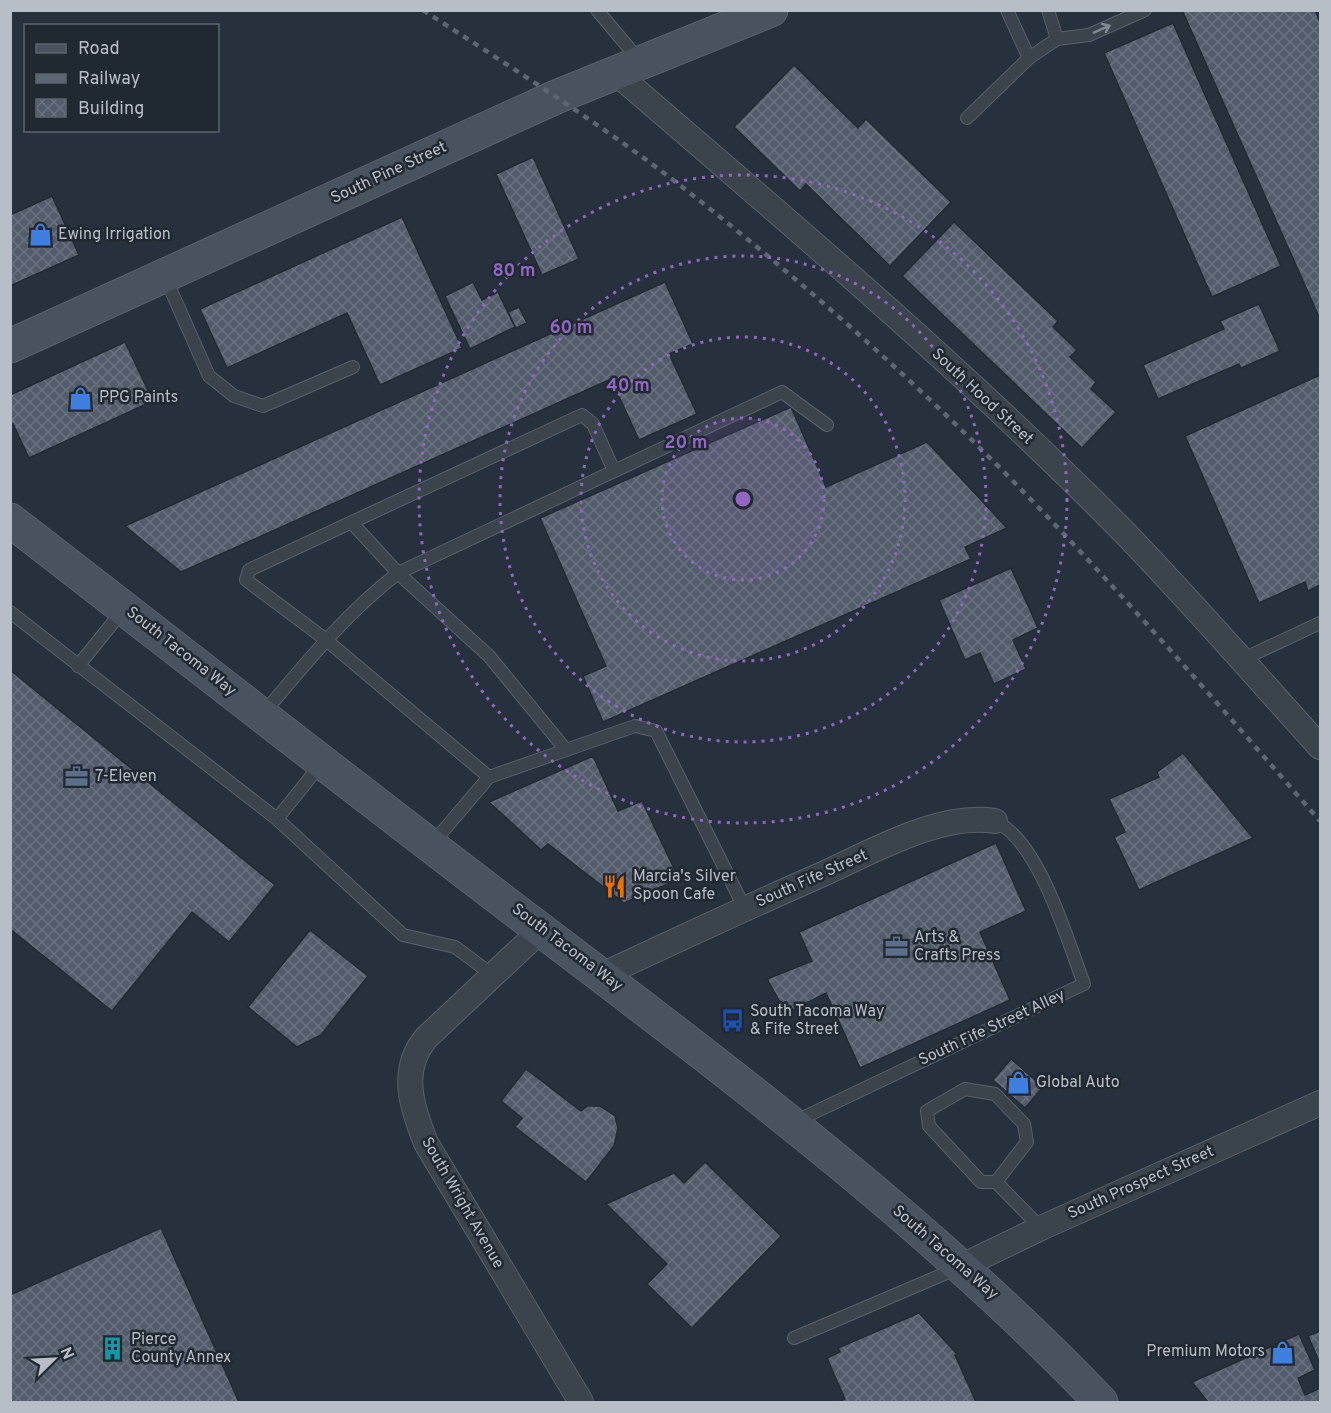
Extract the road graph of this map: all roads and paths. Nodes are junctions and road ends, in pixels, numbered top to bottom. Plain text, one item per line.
1 (597, 10) edge
2 (771, 10) edge
3 (1007, 10) edge
4 (1048, 10) edge
5 (1145, 10) edge
6 (1057, 39) junction
7 (1029, 58) junction
8 (630, 69) junction
9 (967, 118) dead end
10 (164, 276) junction
11 (10, 346) edge
12 (353, 367) dead end
13 (827, 425) dead end
14 (614, 471) junction
15 (10, 520) edge
16 (352, 522) junction
17 (398, 573) junction
18 (124, 608) junction
19 (10, 612) edge
20 (1320, 623) edge
21 (325, 639) junction
22 (1241, 660) junction
23 (78, 666) junction
24 (262, 715) junction
25 (1320, 746) edge
26 (566, 750) junction
27 (321, 763) junction
28 (489, 777) junction
29 (277, 819) junction
30 (995, 821) joint
31 (432, 845) junction
32 (745, 909) junction
33 (542, 930) junction
34 (602, 975) junction
35 (494, 976) junction
36 (1320, 1103) edge
37 (793, 1122) junction
38 (996, 1182) junction
39 (1041, 1228) junction
40 (962, 1266) junction
41 (794, 1338) dead end
42 (581, 1402) edge
43 (1101, 1402) edge

1 - 8 lane
2 - 8 main road, South Pine Street
3 - 7 lane
4 - 6 lane
6 -> 5 lane
6 - 7 lane
7 - 9 lane
8 - 10 main road, South Pine Street
8 - 22 street, South Hood Street
10 - 11 main road, South Pine Street
10 - 12 lane
13 - 14 lane
14 - 16 lane
14 - 17 lane
15 - 18 main road, South Tacoma Way
16 - 17 lane
16 - 21 lane
17 - 21 lane
17 - 26 lane
18 - 23 lane
18 - 24 main road, South Tacoma Way
19 - 23 lane
20 - 22 lane
21 - 24 lane
21 - 28 lane
22 - 25 street, South Hood Street
23 - 29 lane
24 - 27 main road, South Tacoma Way
26 - 28 lane
26 - 32 lane
27 - 29 lane
27 - 31 main road, South Tacoma Way
28 - 31 lane
29 - 35 lane
30 - 32 street, South Fife Street
30 - 37 lane, South Fife Street Alley
31 - 33 main road, South Tacoma Way
32 - 34 street, South Fife Street
33 - 34 main road, South Tacoma Way
33 - 35 street, South Wright Avenue
34 - 37 main road, South Tacoma Way
35 - 42 street, South Wright Avenue
36 - 39 street, South Prospect Street
37 - 40 main road, South Tacoma Way
38 - 38 lane
38 - 39 lane
39 - 40 street, South Prospect Street
40 - 41 lane
40 - 43 main road, South Tacoma Way

